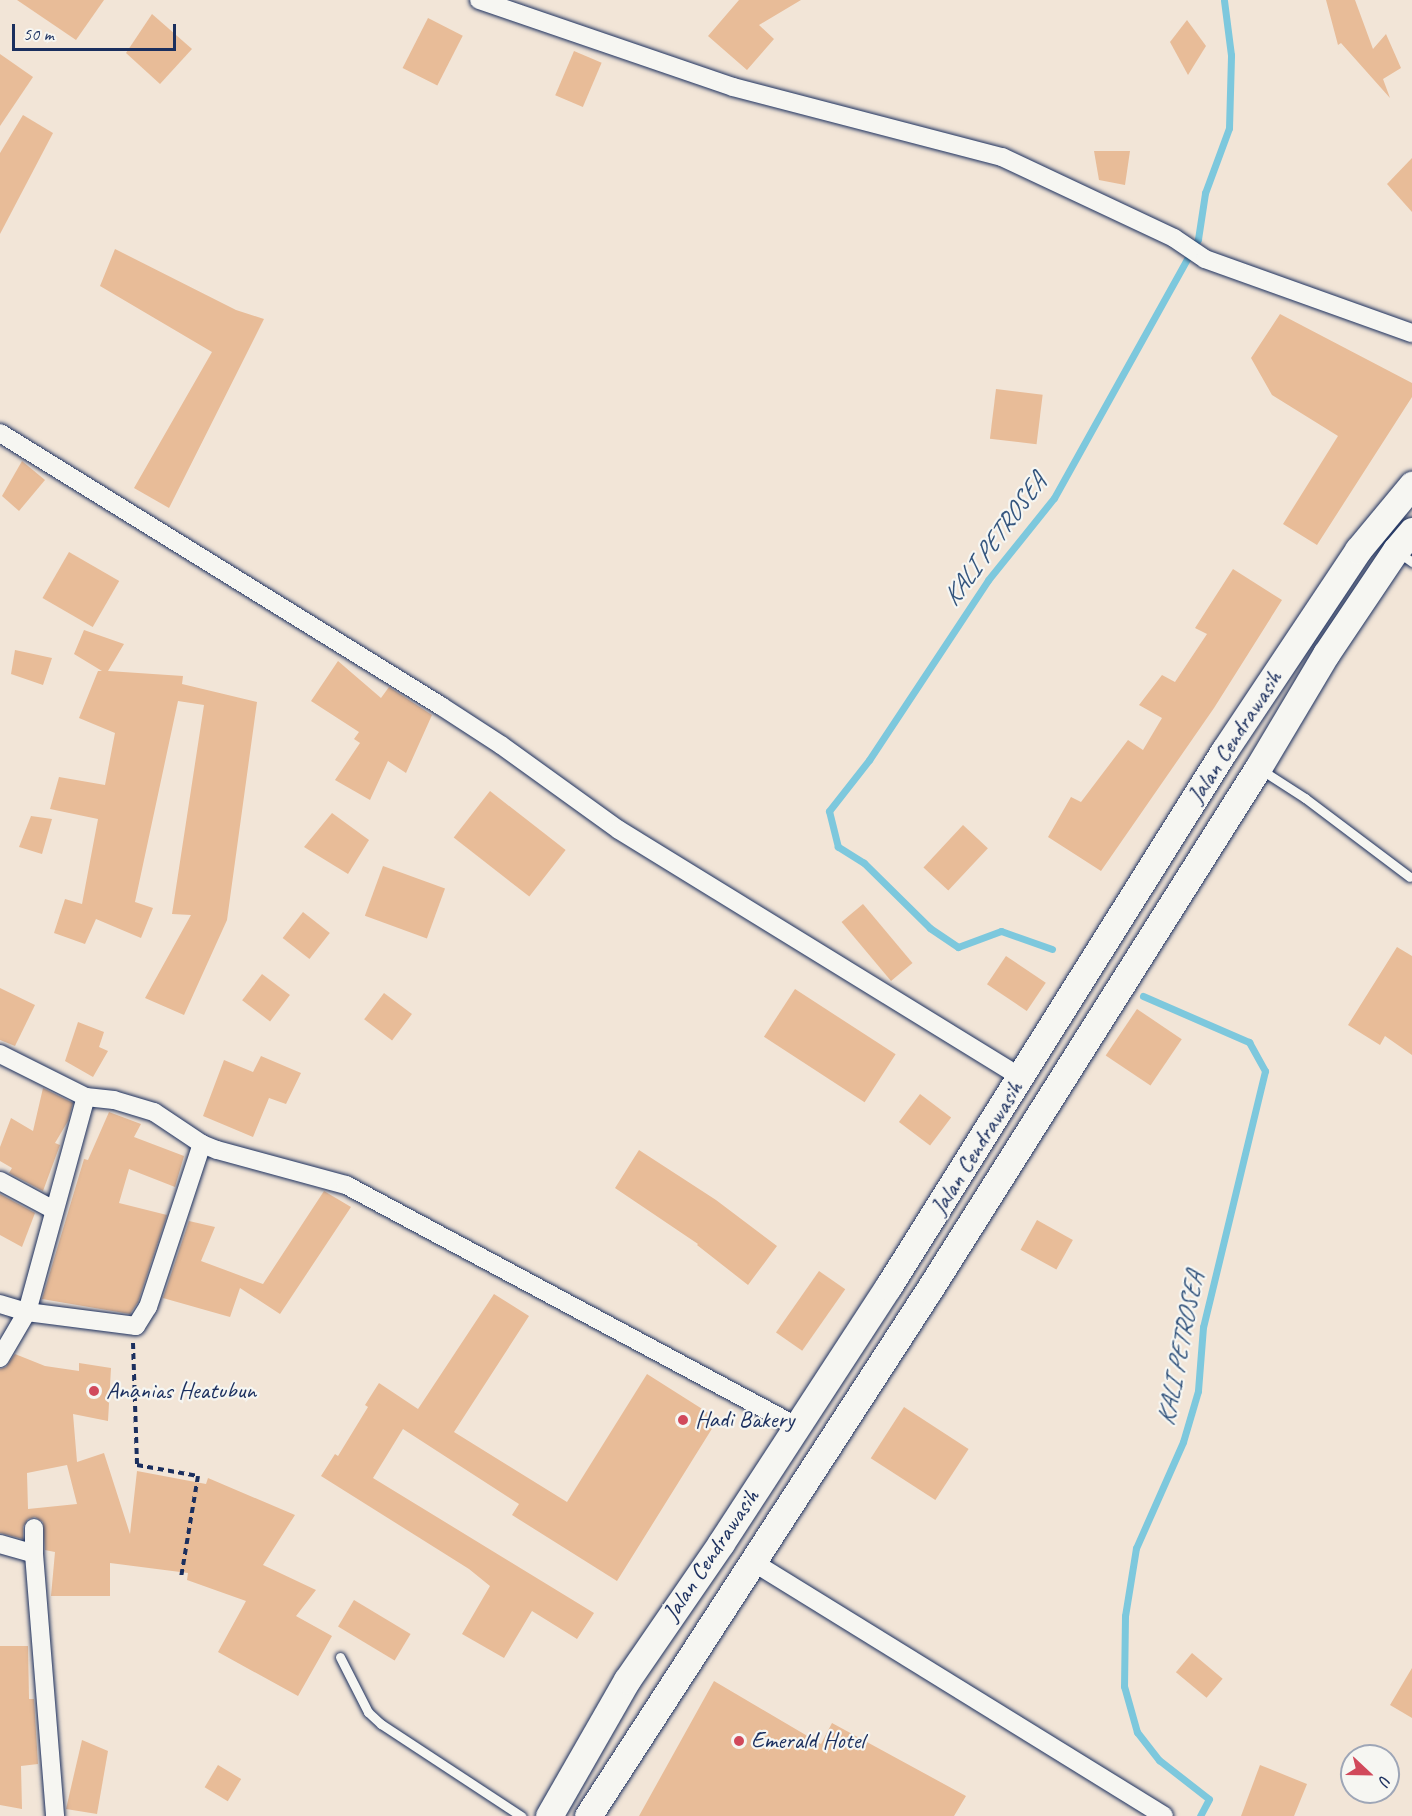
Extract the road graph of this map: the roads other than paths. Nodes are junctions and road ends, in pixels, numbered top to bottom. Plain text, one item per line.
1 (479, 0) edge
2 (1412, 333) edge
3 (1, 439) edge
4 (1412, 485) edge
5 (1407, 548) edge
6 (1258, 768) junction
7 (1410, 877) dead end
8 (0, 1054) edge
9 (1022, 1078) junction
10 (86, 1097) junction
11 (202, 1144) junction
12 (0, 1181) edge
13 (54, 1210) junction
14 (0, 1304) edge
15 (27, 1312) junction
16 (0, 1358) edge
17 (798, 1427) junction
18 (34, 1528) dead end
19 (0, 1544) edge
20 (34, 1554) junction
21 (753, 1562) junction
22 (340, 1657) dead end
23 (55, 1816) edge
24 (520, 1816) edge
25 (549, 1816) edge
26 (588, 1816) edge
27 (1164, 1816) edge

1 - 2 street
3 - 9 street
4 - 9 main road, Jalan Cendrawasih
5 - 6 main road, Jalan Cendrawasih
6 - 7 lane
6 - 21 main road, Jalan Cendrawasih
8 - 10 street
9 - 17 main road, Jalan Cendrawasih
10 - 11 street
10 - 13 street
11 - 15 street
11 - 17 street
12 - 13 street
13 - 15 street
14 - 15 street
15 - 16 street
17 - 25 main road, Jalan Cendrawasih
18 - 20 street
19 - 20 street
20 - 23 street
21 - 26 main road, Jalan Cendrawasih
21 - 27 street
22 - 24 lane

